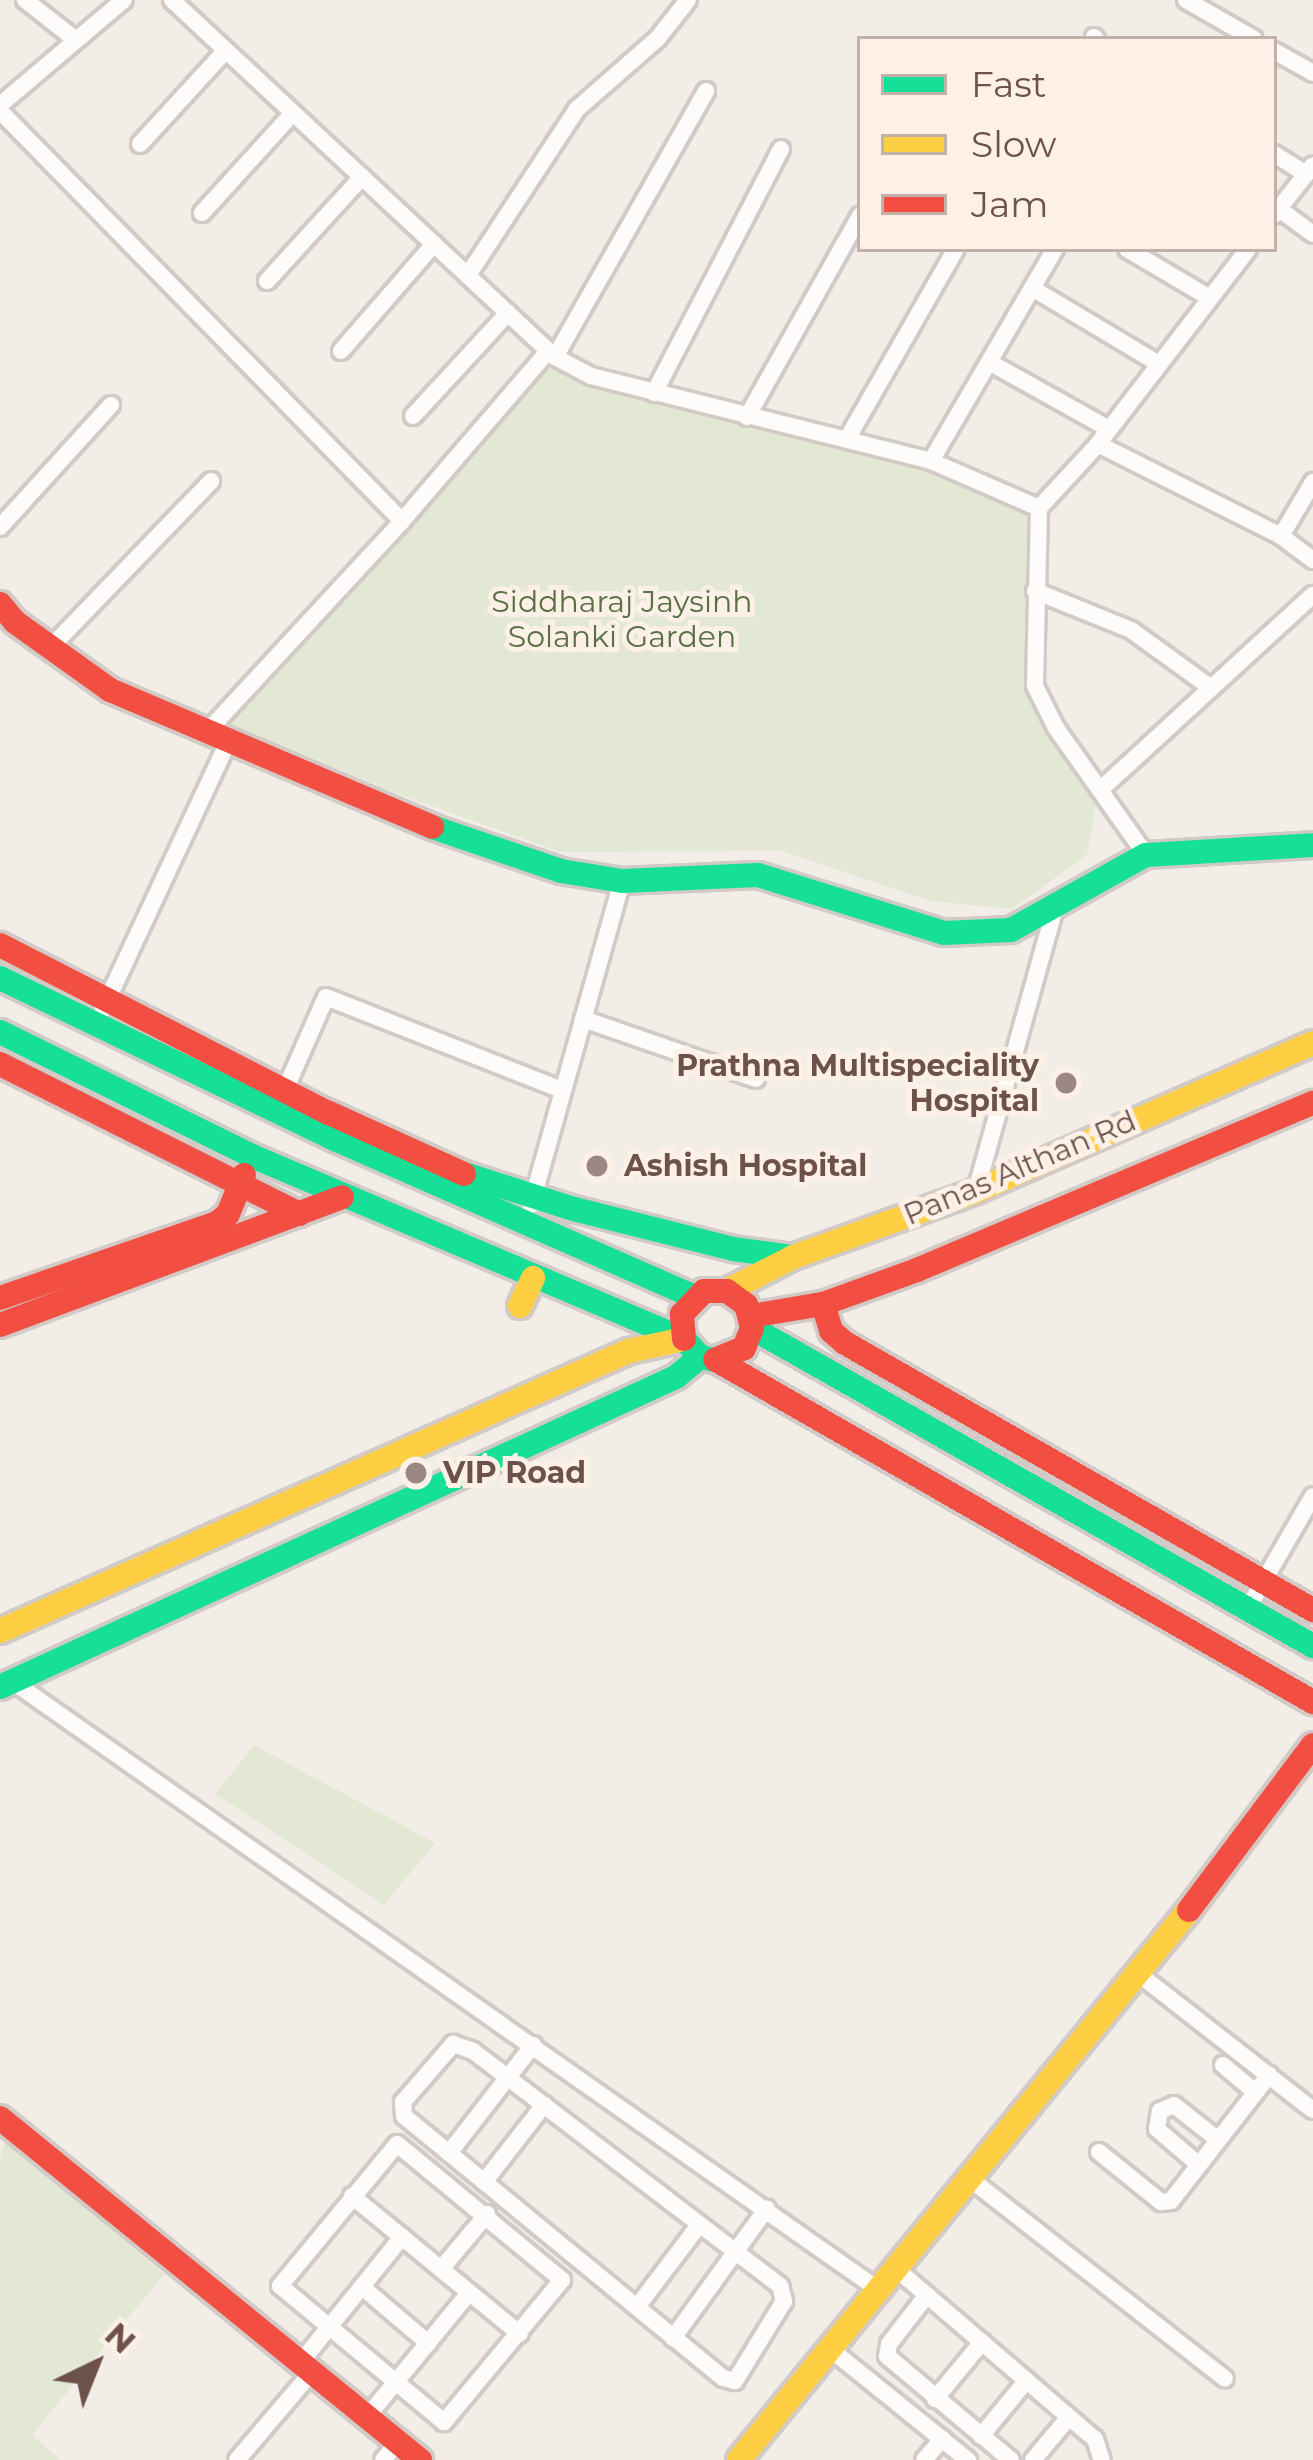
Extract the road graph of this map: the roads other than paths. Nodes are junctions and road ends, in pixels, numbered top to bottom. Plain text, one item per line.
1 (25, 0) edge
2 (124, 0) edge
3 (172, 0) edge
4 (688, 0) edge
5 (1186, 0) edge
6 (1249, 36) edge
7 (76, 40) junction
8 (226, 50) junction
9 (1277, 53) edge
10 (1313, 73) edge
11 (706, 91) dead end
12 (0, 108) edge
13 (293, 113) junction
14 (140, 144) dead end
15 (782, 149) dead end
16 (1277, 155) edge
17 (1310, 169) edge
18 (362, 177) junction
19 (1277, 211) edge
20 (202, 213) dead end
21 (1277, 213) edge
22 (857, 221) edge
23 (1313, 234) edge
24 (434, 244) junction
25 (954, 252) edge
26 (1053, 252) edge
27 (1132, 252) edge
28 (1246, 252) edge
29 (467, 275) junction
30 (267, 281) dead end
31 (1032, 288) junction
32 (1210, 298) junction
33 (508, 313) junction
34 (340, 351) dead end
35 (552, 354) junction
36 (989, 362) junction
37 (1159, 364) junction
38 (654, 392) junction
39 (111, 405) dead end
40 (413, 416) dead end
41 (747, 417) junction
42 (1104, 437) junction
43 (848, 439) junction
44 (932, 460) junction
45 (212, 481) dead end
46 (1313, 482) edge
47 (1039, 508) junction
48 (402, 521) junction
49 (0, 527) edge
50 (1281, 536) junction
51 (1313, 560) edge
52 (1035, 590) junction
53 (1313, 595) edge
54 (0, 604) edge
55 (50, 648) junction
56 (1211, 688) junction
57 (216, 738) junction
58 (1100, 790) junction
59 (1313, 845) edge
60 (1146, 855) junction
61 (622, 881) junction
62 (1055, 908) junction
63 (0, 945) edge
64 (0, 978) edge
65 (108, 999) junction
66 (584, 1019) junction
67 (95, 1025) junction
68 (0, 1032) edge
69 (1313, 1042) edge
70 (0, 1064) edge
71 (756, 1079) dead end
72 (562, 1090) junction
73 (280, 1100) junction
74 (1313, 1103) edge
75 (252, 1156) junction
76 (239, 1186) junction
77 (976, 1191) junction
78 (342, 1196) junction
79 (529, 1211) junction
80 (300, 1214) junction
81 (793, 1257) junction
82 (533, 1278) junction
83 (727, 1291) junction
84 (694, 1297) junction
85 (0, 1298) edge
86 (823, 1304) junction
87 (520, 1306) dead end
88 (752, 1322) junction
89 (0, 1325) edge
90 (701, 1352) junction
91 (1313, 1496) edge
92 (1265, 1582) junction
93 (1130, 1594) junction
94 (1249, 1608) junction
95 (1313, 1610) edge
96 (1116, 1617) dead end
97 (0, 1631) edge
98 (1313, 1646) edge
99 (6, 1684) edge
100 (1313, 1702) edge
101 (1313, 1745) edge
102 (1140, 1975) junction
103 (533, 2045) junction
104 (1222, 2065) dead end
105 (1269, 2075) junction
106 (508, 2078) junction
107 (1255, 2092) junction
108 (544, 2105) junction
109 (1313, 2110) edge
110 (0, 2118) edge
111 (1218, 2140) junction
112 (1099, 2152) dead end
113 (449, 2153) junction
114 (1199, 2165) junction
115 (969, 2178) junction
116 (484, 2182) junction
117 (352, 2196) junction
118 (767, 2208) junction
119 (487, 2214) junction
120 (699, 2224) junction
121 (402, 2237) junction
122 (735, 2252) junction
123 (894, 2267) junction
124 (441, 2269) junction
125 (362, 2287) junction
126 (876, 2288) junction
127 (470, 2293) junction
128 (928, 2295) junction
129 (638, 2308) junction
130 (328, 2328) junction
131 (520, 2334) junction
132 (673, 2338) junction
133 (982, 2342) junction
134 (428, 2343) junction
135 (829, 2348) junction
136 (307, 2367) junction
137 (1225, 2379) dead end
138 (1027, 2380) junction
139 (395, 2383) junction
140 (935, 2398) junction
141 (368, 2416) junction
142 (1070, 2417) junction
143 (981, 2436) junction
144 (942, 2439) junction
145 (391, 2451) edge
146 (964, 2459) edge
147 (237, 2460) edge
148 (419, 2460) edge
149 (739, 2460) edge
150 (924, 2460) edge
151 (1011, 2460) edge
152 (1034, 2460) edge
153 (1102, 2460) edge

1 - 7 street
2 - 7 street
3 - 8 street
4 - 29 street
5 - 6 street
7 - 12 street
8 - 13 street
8 - 14 street
9 - 10 street
11 - 35 street
12 - 48 street
13 - 18 street
13 - 20 street
15 - 38 street
16 - 17 street
17 - 19 street
18 - 24 street
18 - 30 street
21 - 23 street
22 - 41 street
24 - 29 street
24 - 34 street
25 - 43 street
26 - 31 street
27 - 32 street
28 - 32 street
29 - 33 street
31 - 36 street
31 - 37 street
32 - 37 street
33 - 35 street
33 - 40 street
35 - 38 street
35 - 48 street
36 - 42 street
36 - 44 street
37 - 42 street
38 - 41 street
39 - 49 street
41 - 43 street
42 - 47 street
42 - 50 street
43 - 44 street
44 - 47 street
45 - 55 street
46 - 50 street
47 - 52 street
48 - 57 street
50 - 51 street
52 - 56 street
52 - 58 street
53 - 56 street
54 - 55 main road
55 - 57 main road
56 - 58 street
57 - 61 main road
57 - 65 street
58 - 60 street
59 - 60 main road
60 - 62 main road
61 - 62 main road
61 - 66 street
62 - 77 street
63 - 65 main road
64 - 67 main road
65 - 67 street
65 - 73 main road
66 - 71 street
66 - 72 street
67 - 73 main road
68 - 75 main road
69 - 77 main road, Panas Althan Rd
70 - 76 main road
72 - 73 street
72 - 79 street
73 - 79 main road
74 - 86 main road, Panas Althan Rd
75 - 76 main road
75 - 78 main road
76 - 80 main road
76 - 85 main road
77 - 81 main road, Panas Althan Rd
78 - 80 main road
78 - 82 main road
79 - 81 main road
79 - 84 main road
80 - 89 main road
81 - 83 main road, Panas Althan Rd
82 - 87 main road
82 - 90 main road
83 - 84 main road
83 - 88 main road
84 - 90 main road
86 - 88 main road, Panas Althan Rd
86 - 92 main road
88 - 90 main road
88 - 94 main road
90 - 93 main road
90 - 97 main road
90 - 99 main road
91 - 92 street
92 - 94 street
92 - 95 main road
93 - 96 main road
93 - 100 main road
94 - 98 main road
99 - 103 street
101 - 102 main road
102 - 105 street
102 - 115 main road
103 - 106 street
103 - 118 street
104 - 107 street
105 - 107 street
105 - 109 street
106 - 108 street
106 - 113 street
106 - 113 street
107 - 111 street
108 - 116 street
108 - 120 street
110 - 136 main road
111 - 114 street
111 - 114 street
112 - 114 street
113 - 116 street
115 - 123 main road
115 - 137 street
116 - 129 street
117 - 119 street
117 - 121 street
117 - 130 street
118 - 122 street
118 - 126 street
119 - 124 street
119 - 131 street
120 - 122 street
120 - 129 street
121 - 124 street
121 - 125 street
122 - 132 street
122 - 132 street
123 - 126 main road
123 - 128 street
124 - 127 street
125 - 130 street
125 - 134 street
126 - 135 main road
127 - 131 street
127 - 134 street
128 - 133 street
128 - 140 street
129 - 132 street
130 - 136 street
130 - 139 street
131 - 139 street
133 - 138 street
133 - 140 street
134 - 139 street
135 - 144 street
135 - 149 main road
136 - 141 main road
136 - 147 street
138 - 142 street
138 - 143 street
139 - 141 street
140 - 143 street
141 - 145 main road
142 - 152 street
142 - 153 street
143 - 151 street
144 - 146 street
144 - 150 street
145 - 148 main road

